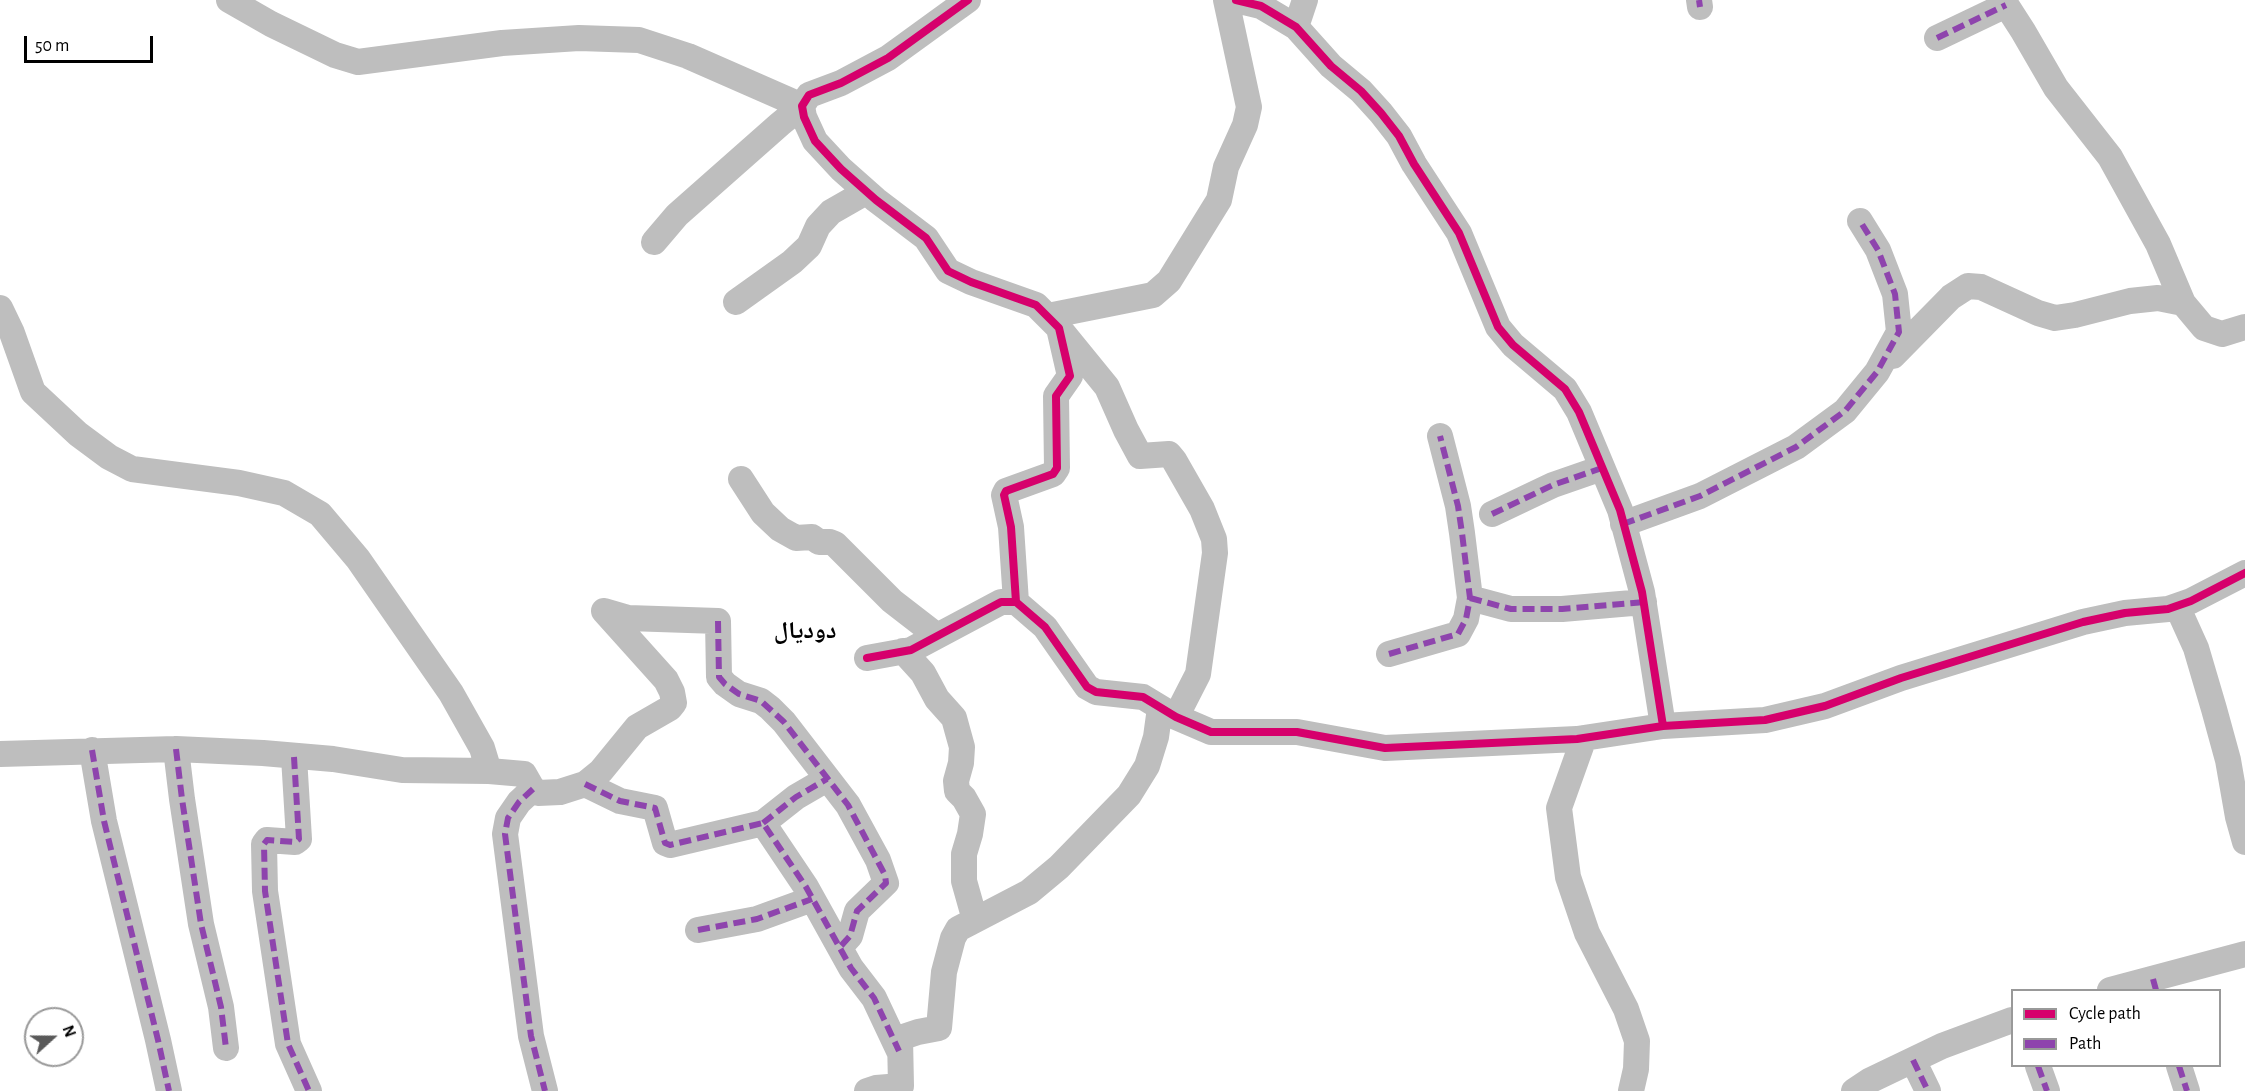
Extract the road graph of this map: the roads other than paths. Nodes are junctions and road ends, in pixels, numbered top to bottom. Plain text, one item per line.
1 (229, 0) edge
2 (968, 0) edge
3 (1226, 0) edge
4 (1236, 0) edge
5 (1305, 0) edge
6 (2004, 2) edge
7 (1296, 27) junction
8 (1937, 39) dead end
9 (802, 106) junction
10 (866, 192) junction
11 (1860, 221) dead end
12 (654, 242) dead end
13 (736, 302) dead end
14 (2183, 303) junction
15 (0, 308) edge
16 (1054, 322) junction
17 (2245, 327) edge
18 (1877, 372) junction
19 (1440, 436) dead end
20 (1602, 468) junction
21 (741, 479) dead end
22 (1492, 514) dead end
23 (1623, 524) junction
24 (2245, 573) edge
25 (1470, 598) junction
26 (1016, 602) junction
27 (1644, 602) junction
28 (2177, 606) junction
29 (936, 635) junction
30 (903, 651) junction
31 (1389, 654) dead end
32 (867, 658) dead end
33 (1168, 712) junction
34 (1663, 726) junction
35 (1584, 738) junction
36 (176, 749) junction
37 (92, 750) junction
38 (0, 754) edge
39 (294, 757) junction
40 (489, 771) junction
41 (826, 779) junction
42 (585, 784) junction
43 (533, 789) junction
44 (763, 823) junction
45 (2245, 842) edge
46 (812, 899) junction
47 (975, 920) junction
48 (698, 930) dead end
49 (840, 947) junction
50 (2245, 954) edge
51 (2155, 985) edge
52 (2119, 989) edge
53 (2011, 1021) edge
54 (226, 1048) dead end
55 (898, 1051) junction
56 (1913, 1060) junction
57 (2039, 1067) edge
58 (2180, 1067) edge
59 (885, 1089) edge
60 (169, 1091) edge
61 (309, 1091) edge
62 (545, 1091) edge
63 (1631, 1091) edge
64 (1854, 1091) edge
65 (1928, 1091) edge
66 (2047, 1091) edge
67 (2187, 1091) edge

1 - 9 street
2 - 9 street
3 - 16 street
4 - 7 street
5 - 7 street
6 - 8 street
6 - 14 street
7 - 20 street
9 - 10 street
9 - 12 street
10 - 13 street
10 - 16 street
11 - 18 street
14 - 17 street
14 - 18 street
15 - 40 street
16 - 26 street
16 - 33 street
18 - 23 street
19 - 25 street
20 - 22 street
20 - 23 street
21 - 29 street
23 - 27 street
24 - 28 street
25 - 27 street
25 - 31 street
26 - 29 street
26 - 33 street
27 - 34 street
28 - 34 street
28 - 45 street
29 - 30 street
30 - 32 street
30 - 47 street
33 - 35 street
33 - 47 street
34 - 35 street
35 - 63 street
36 - 37 street
36 - 39 street
36 - 54 street
37 - 38 street
37 - 60 street
39 - 40 street
39 - 61 street
40 - 43 street
41 - 42 street
41 - 44 street
41 - 49 street
42 - 43 street
42 - 44 street
43 - 62 street
44 - 46 street
46 - 48 street
46 - 49 street
47 - 55 street
49 - 55 street
50 - 51 street
51 - 52 street
53 - 56 street
55 - 59 street
56 - 64 street
56 - 65 street
57 - 66 street
58 - 67 street

